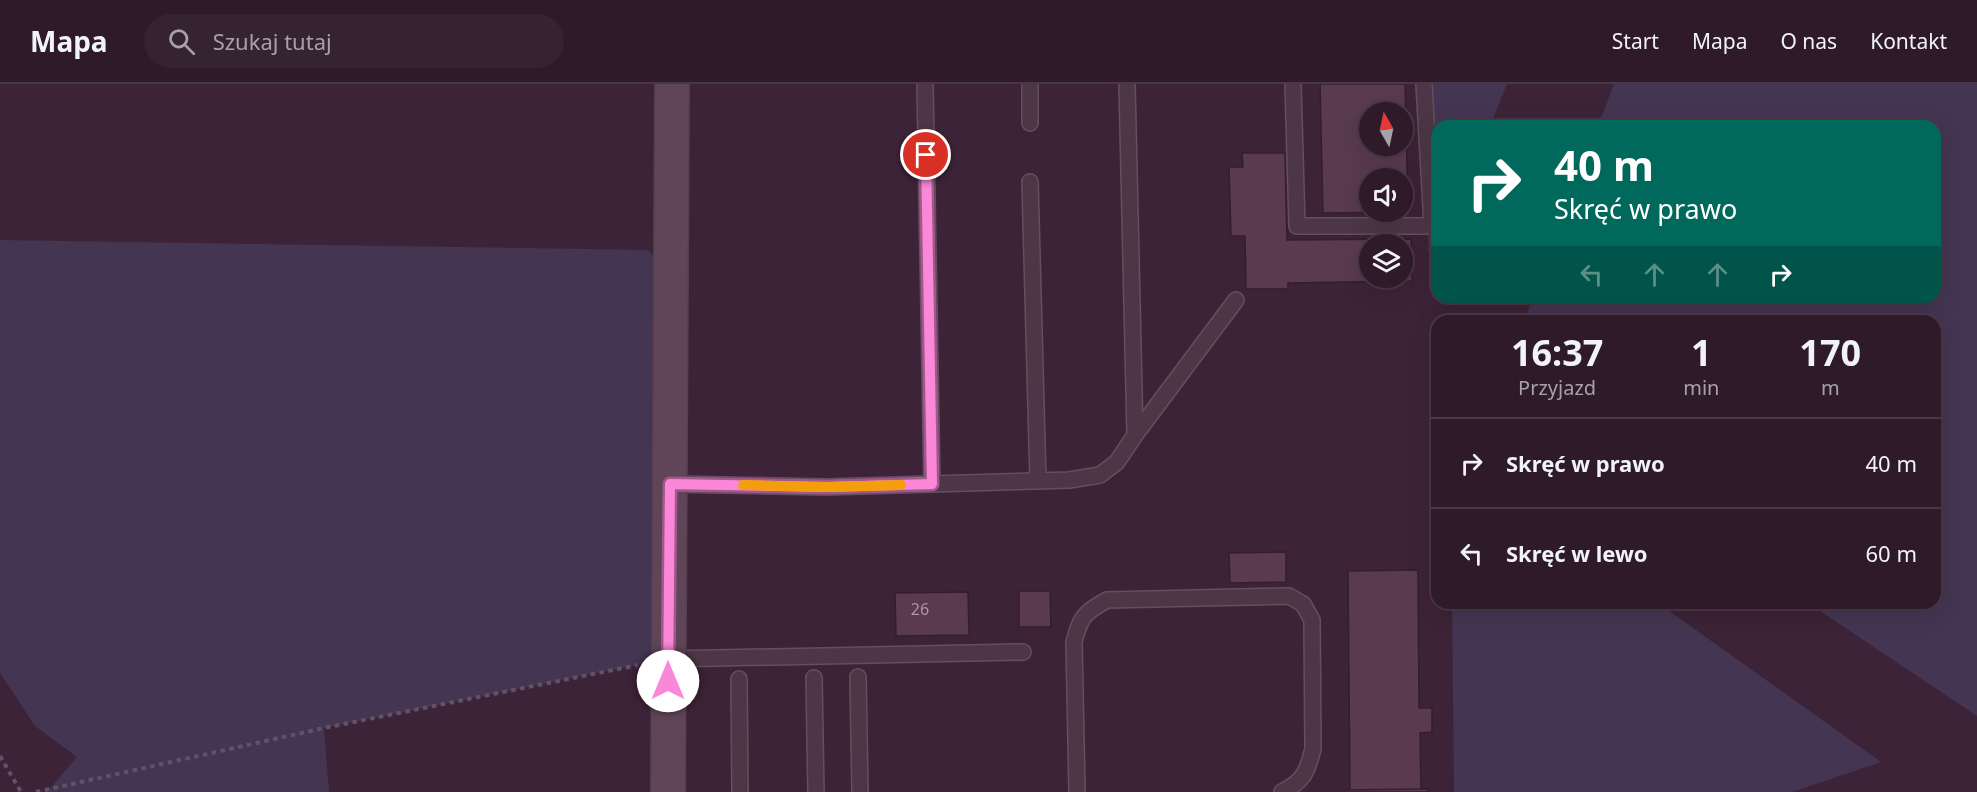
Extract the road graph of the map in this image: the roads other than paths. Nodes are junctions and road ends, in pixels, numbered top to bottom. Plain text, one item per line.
1 (672, 84) edge
2 (925, 84) edge
3 (1030, 84) edge
4 (1127, 84) edge
5 (1293, 84) edge
6 (1424, 84) edge
7 (1030, 123) dead end
8 (1030, 182) dead end
9 (1431, 208) edge
10 (1431, 226) edge
11 (1236, 300) dead end
12 (1135, 435) junction
13 (1038, 481) junction
14 (670, 484) junction
15 (932, 484) junction
16 (1023, 652) dead end
17 (668, 659) junction
18 (858, 677) dead end
19 (814, 678) dead end
20 (740, 679) dead end
21 (668, 792) edge
22 (740, 792) edge
23 (816, 792) edge
24 (860, 792) edge
25 (1077, 792) edge
26 (1282, 792) edge

1 - 14 street
2 - 15 lane
3 - 7 lane
4 - 12 lane
5 - 10 lane
6 - 9 lane
8 - 13 lane
11 - 12 lane
12 - 13 lane
13 - 15 lane
14 - 15 lane
14 - 17 street
16 - 17 lane
17 - 21 street
18 - 24 lane
19 - 23 lane
20 - 22 lane
25 - 26 lane

